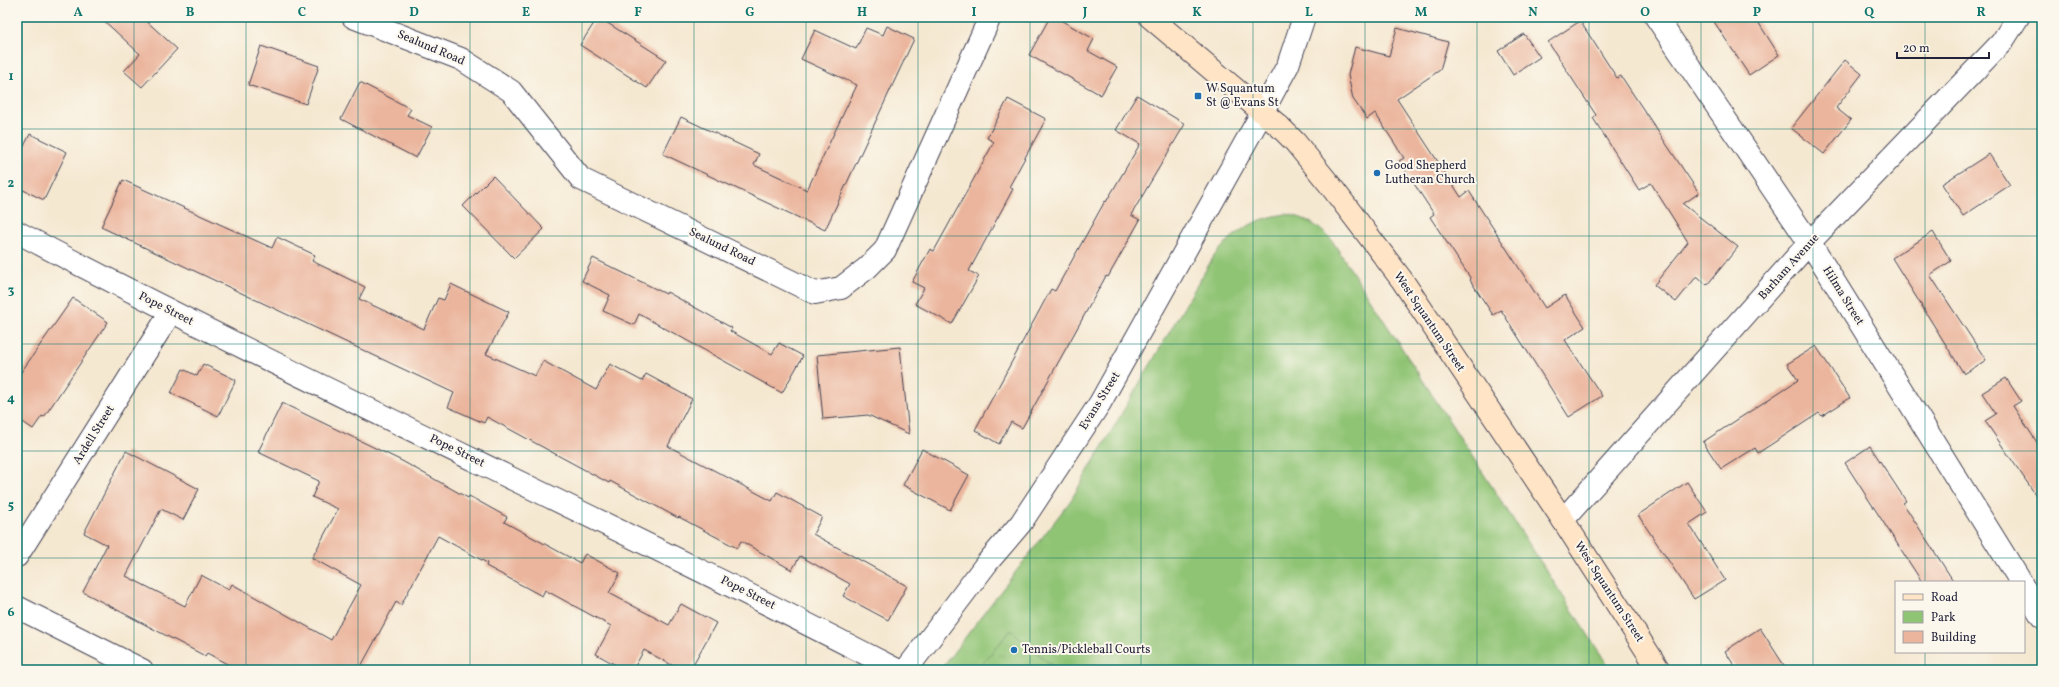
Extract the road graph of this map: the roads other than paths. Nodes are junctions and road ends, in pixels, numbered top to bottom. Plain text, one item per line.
1 (353, 17) edge
2 (990, 17) edge
3 (1150, 17) edge
4 (1304, 17) edge
5 (1656, 17) edge
6 (2018, 17) edge
7 (1263, 112) junction
8 (17, 232) edge
9 (1809, 243) junction
10 (171, 312) junction
11 (1563, 520) junction
12 (17, 556) edge
13 (2019, 581) edge
14 (2025, 590) edge
15 (17, 607) edge
16 (2042, 617) edge
17 (142, 670) edge
18 (897, 670) edge
19 (906, 670) edge
20 (1659, 670) edge

1 - 2 street, Sealund Road
3 - 7 main road, West Squantum Street
4 - 7 street, Evans Street
5 - 9 street, Hilma Street
6 - 9 street, Barham Avenue
7 - 11 main road, West Squantum Street
7 - 19 street, Evans Street
8 - 10 street, Pope Street
9 - 11 street, Barham Avenue
9 - 13 street, Hilma Street
10 - 12 street, Ardell Street
10 - 18 street, Pope Street
11 - 20 main road, West Squantum Street
14 - 16 street
15 - 17 street

